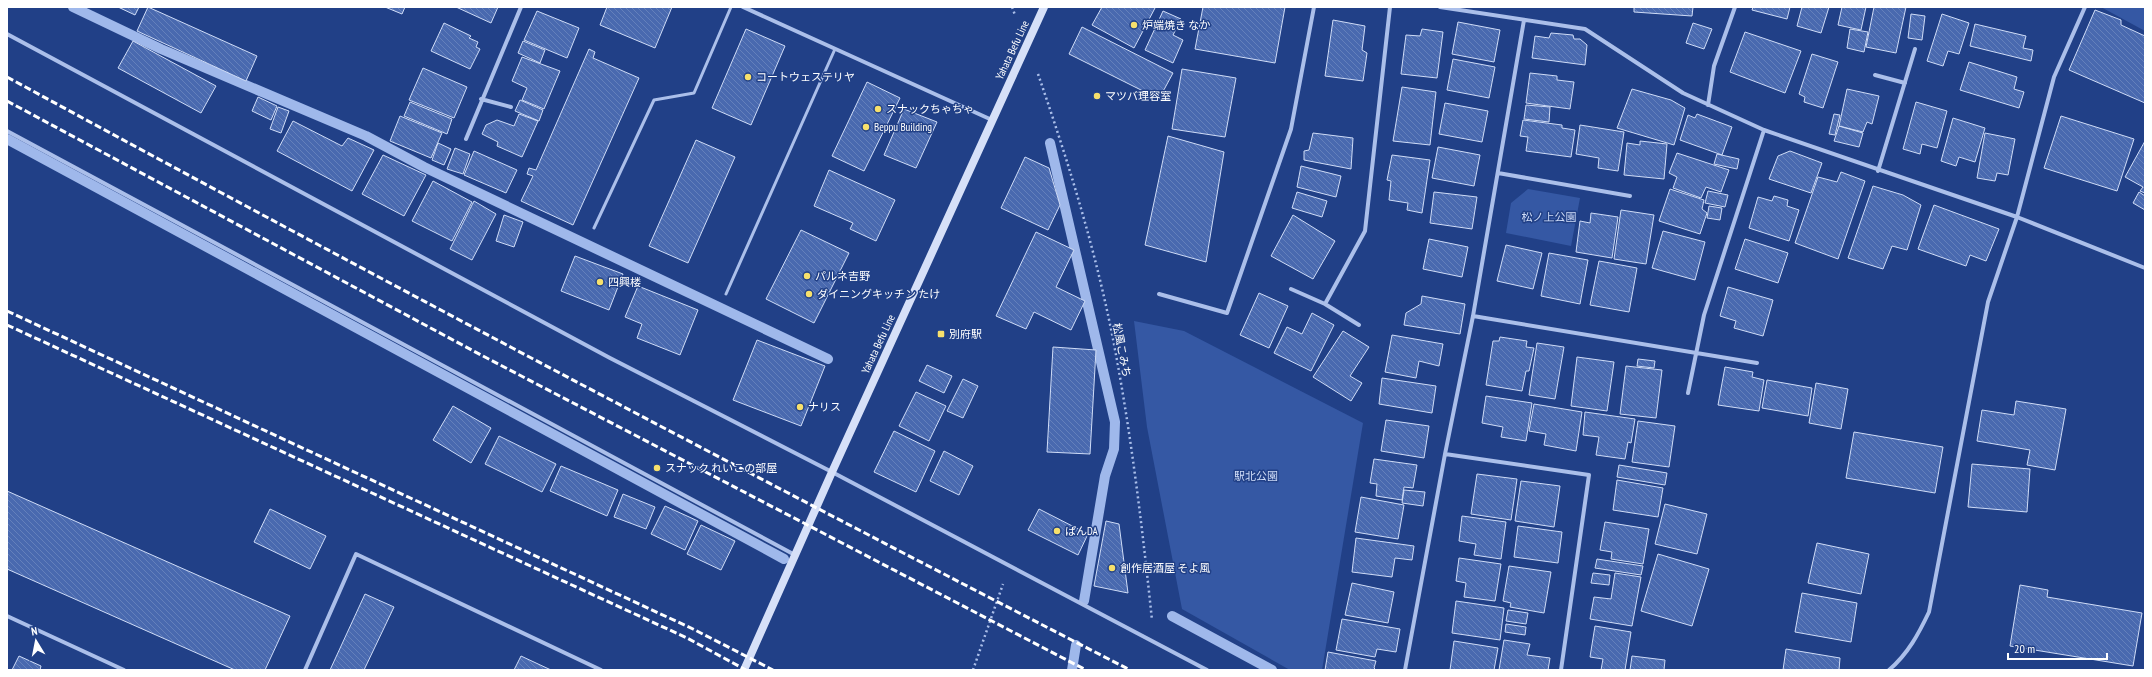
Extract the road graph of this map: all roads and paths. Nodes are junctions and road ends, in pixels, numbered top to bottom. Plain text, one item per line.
1 (521, 7) edge
2 (731, 7) edge
3 (743, 7) edge
4 (1044, 7) edge
5 (1314, 7) edge
6 (1390, 7) edge
7 (1440, 7) edge
8 (1736, 7) edge
9 (2085, 7) edge
10 (1456, 8) edge
11 (1524, 20) junction
12 (7, 34) edge
13 (1027, 44) junction
14 (836, 49) junction
15 (1915, 49) dead end
16 (1875, 75) dead end
17 (1905, 83) junction
18 (481, 99) junction
19 (1708, 105) junction
20 (512, 107) dead end
21 (992, 120) junction
22 (1764, 130) junction
23 (7, 131) edge
24 (466, 139) dead end
25 (1878, 171) junction
26 (1498, 173) junction
27 (1630, 196) dead end
28 (2017, 217) junction
29 (594, 228) dead end
30 (2145, 268) edge
31 (1291, 289) dead end
32 (726, 294) dead end
33 (1159, 294) dead end
34 (1325, 304) junction
35 (1473, 316) junction
36 (1359, 325) dead end
37 (1696, 353) junction
38 (1757, 363) dead end
39 (1688, 393) dead end
40 (1445, 454) junction
41 (832, 472) junction
42 (796, 555) junction
43 (1009, 566) junction
44 (7, 616) edge
45 (1155, 644) junction
46 (124, 670) edge
47 (305, 670) edge
48 (601, 670) edge
49 (744, 670) edge
50 (973, 670) edge
51 (1208, 670) edge
52 (1405, 670) edge
53 (1561, 670) edge
54 (1889, 670) edge

1 - 18 street
2 - 29 lane
3 - 14 street
4 - 13 main road, Yahata Befu Line
5 - 33 street
6 - 34 street
7 - 10 street
8 - 19 street
9 - 28 street
10 - 11 street
11 - 19 street
11 - 26 street
12 - 41 street
13 - 21 main road, Yahata Befu Line
13 - 45 path, 松風こみち
14 - 21 street
14 - 32 lane
15 - 17 street
16 - 17 street
17 - 25 street
18 - 20 street
18 - 24 street
19 - 22 street
21 - 41 main road, Yahata Befu Line
22 - 25 street
22 - 37 street
23 - 42 street
25 - 28 street
26 - 27 street
26 - 35 street
28 - 30 street
28 - 54 street
31 - 34 street
34 - 36 street
35 - 37 street
35 - 40 street
37 - 38 street
37 - 39 street
40 - 52 street
40 - 53 street
41 - 42 main road, Yahata Befu Line
41 - 43 street
42 - 49 main road, Yahata Befu Line
43 - 45 street
43 - 50 path
44 - 46 street
45 - 51 street
47 - 48 street

